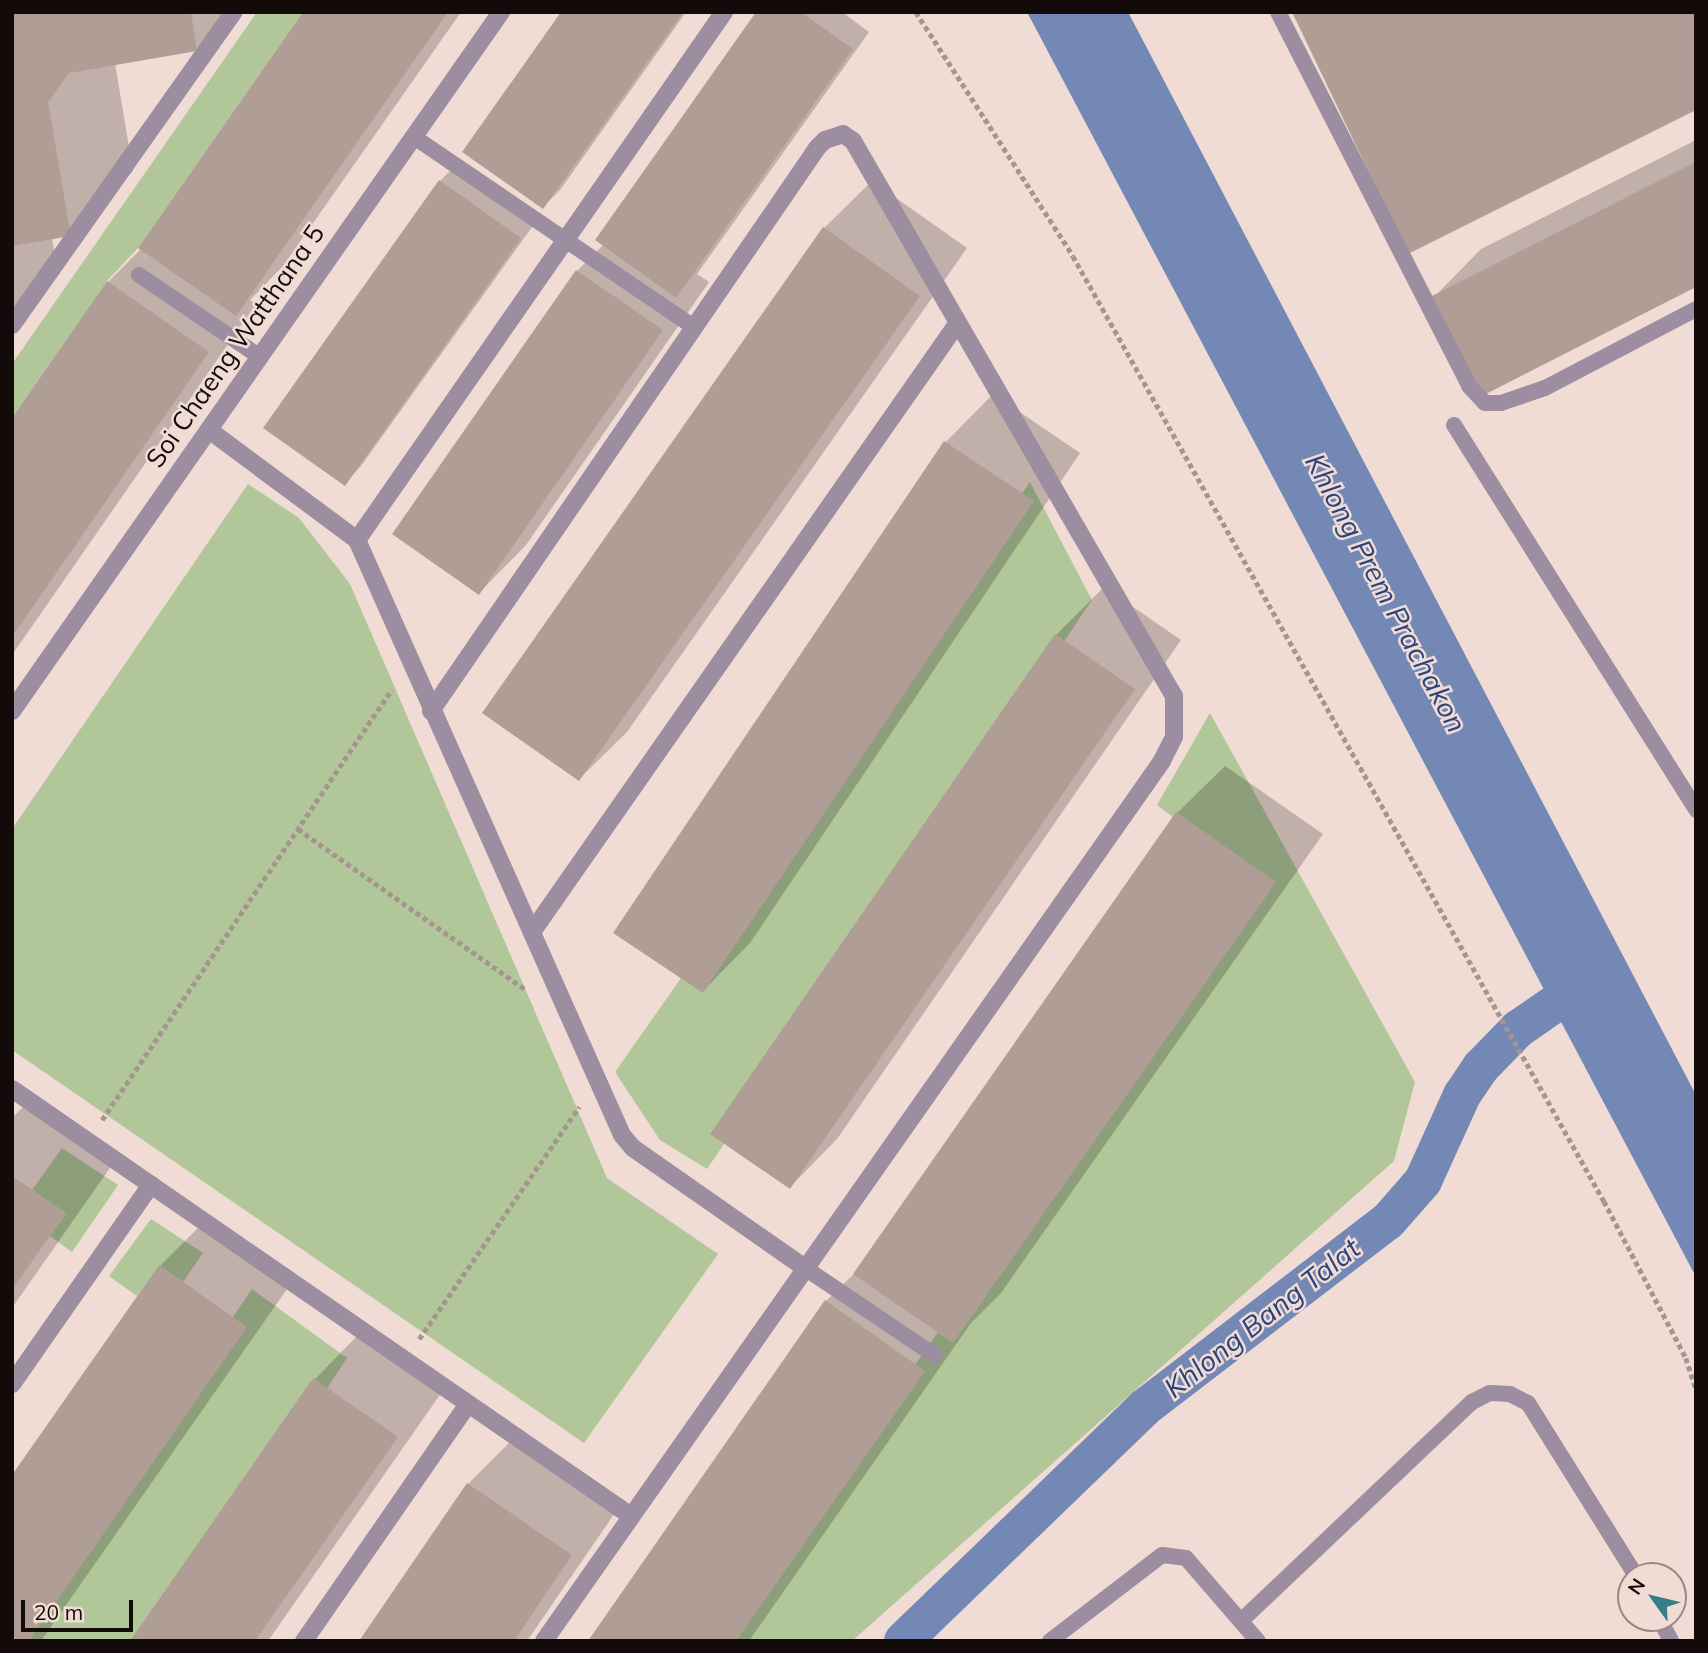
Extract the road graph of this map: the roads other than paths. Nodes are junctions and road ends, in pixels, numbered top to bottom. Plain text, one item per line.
1 (234, 12) edge
2 (501, 12) edge
3 (724, 12) edge
4 (1278, 12) edge
5 (414, 137) junction
6 (565, 240) junction
7 (139, 275) dead end
8 (1696, 309) edge
9 (957, 324) junction
10 (12, 325) edge
11 (694, 327) junction
12 (260, 357) junction
13 (1454, 425) dead end
14 (209, 430) junction
15 (357, 540) junction
16 (12, 711) edge
17 (431, 711) junction
18 (1696, 810) edge
19 (531, 932) junction
20 (12, 1089) edge
21 (151, 1185) junction
22 (806, 1268) junction
23 (933, 1355) dead end
24 (12, 1384) edge
25 (468, 1404) junction
26 (631, 1516) junction
27 (1627, 1562) edge
28 (1241, 1621) junction
29 (304, 1641) edge
30 (544, 1641) edge
31 (1050, 1641) edge
32 (1258, 1641) edge

1 - 10 street
2 - 5 street, Soi Chaeng Watthana 5
3 - 6 street
4 - 8 lane
5 - 6 lane
5 - 12 street, Soi Chaeng Watthana 5
6 - 11 lane
6 - 15 street
7 - 12 lane
9 - 11 street
9 - 19 street
9 - 22 street
11 - 17 street
12 - 14 street, Soi Chaeng Watthana 5
13 - 18 lane
14 - 15 street
14 - 16 street, Soi Chaeng Watthana 5
15 - 17 street
17 - 19 street
19 - 22 street
20 - 21 street
21 - 24 street
21 - 25 street
22 - 23 lane
22 - 26 street
25 - 26 street
25 - 29 street
26 - 30 street
27 - 28 lane
28 - 31 lane
28 - 32 lane

